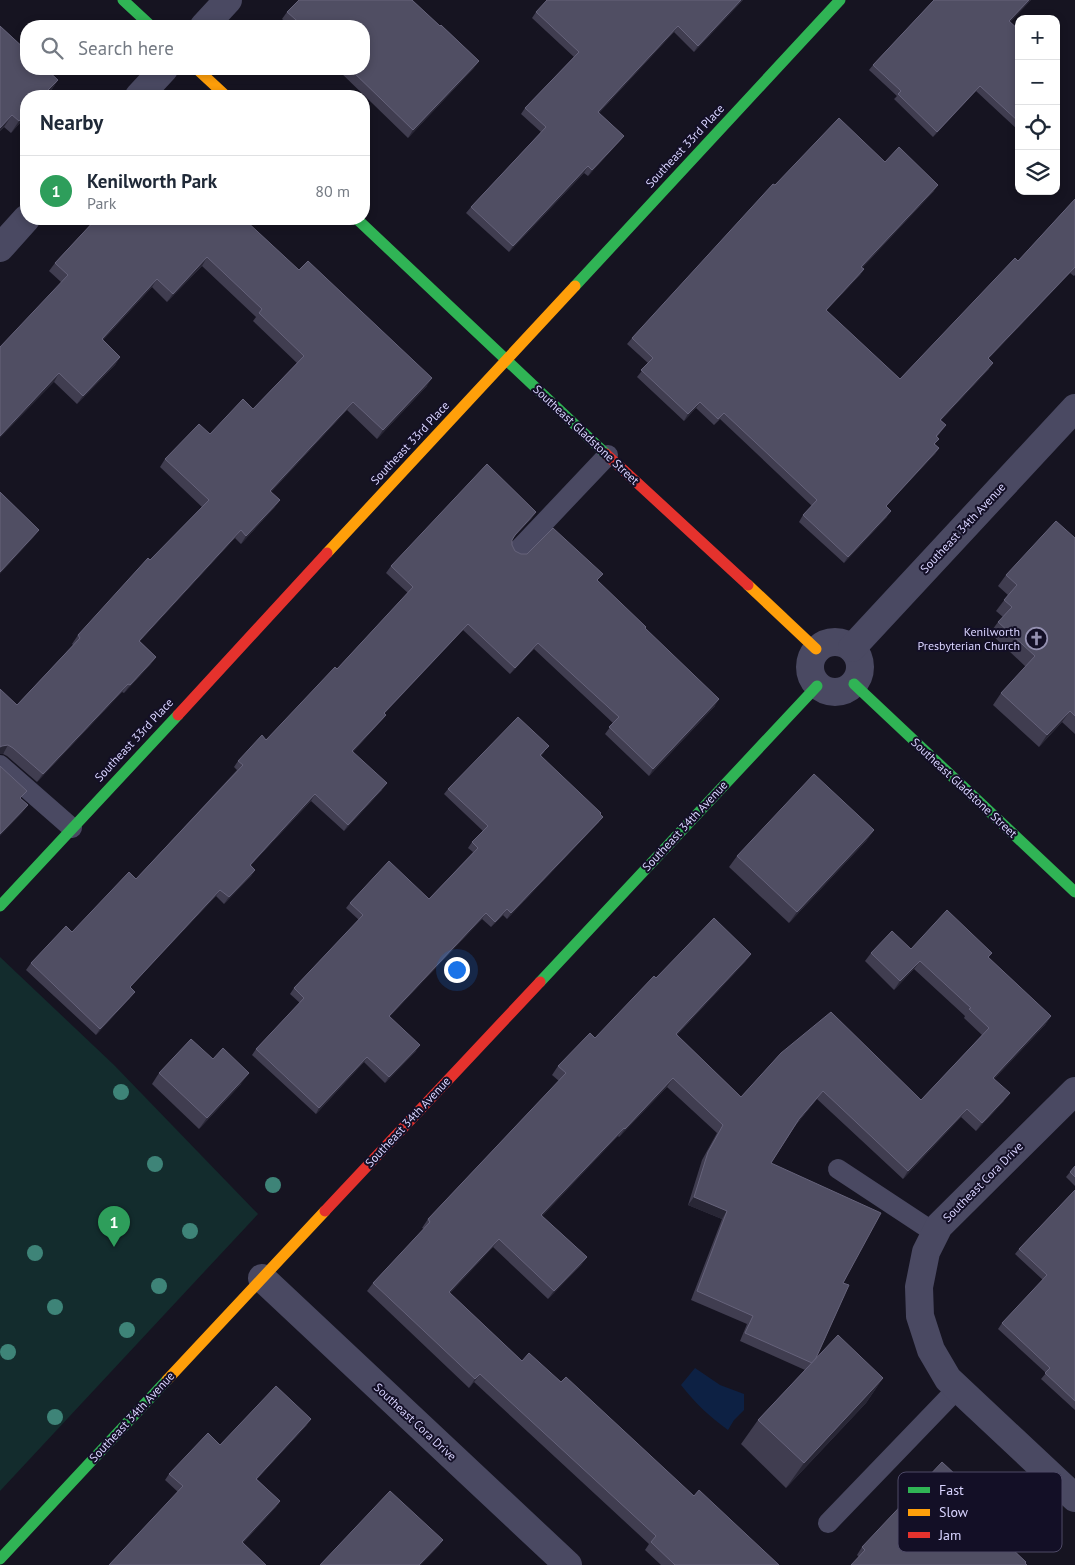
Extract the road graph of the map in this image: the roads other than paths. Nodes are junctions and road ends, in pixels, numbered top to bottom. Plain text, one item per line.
1 (123, 0) edge
2 (228, 0) edge
3 (840, 0) edge
4 (145, 20) edge
5 (210, 20) edge
6 (158, 75) edge
7 (203, 75) edge
8 (145, 90) edge
9 (220, 90) edge
10 (21, 225) edge
11 (363, 225) edge
12 (0, 248) edge
13 (505, 360) junction
14 (1075, 408) edge
15 (608, 455) junction
16 (519, 549) dead end
17 (852, 648) junction
18 (816, 649) junction
19 (854, 684) junction
20 (818, 686) junction
21 (0, 765) edge
22 (72, 828) junction
23 (1075, 892) edge
24 (0, 906) edge
25 (1075, 1091) edge
26 (838, 1169) dead end
27 (935, 1233) junction
28 (262, 1278) junction
29 (958, 1388) junction
30 (1047, 1472) edge
31 (1062, 1486) edge
32 (1075, 1498) edge
33 (828, 1523) dead end
34 (0, 1559) edge
35 (568, 1565) edge

1 - 4 street
2 - 5 street
3 - 13 street, Southeast 33rd Place
6 - 8 street
7 - 9 street
10 - 12 street
11 - 13 street, Southeast Gladstone Street
13 - 15 street, Southeast Gladstone Street
13 - 22 street, Southeast 33rd Place
14 - 17 street, Southeast 34th Avenue
15 - 16 lane
15 - 18 street, Southeast Gladstone Street
17 - 18 street
17 - 19 street
18 - 20 street
19 - 20 street
19 - 23 street, Southeast Gladstone Street
20 - 28 street, Southeast 34th Avenue
21 - 22 lane
22 - 24 street, Southeast 33rd Place
25 - 27 street, Southeast Cora Drive
26 - 27 lane
27 - 29 street, Southeast Cora Drive
28 - 34 street, Southeast 34th Avenue
28 - 35 street, Southeast Cora Drive
29 - 30 street, Southeast Cora Drive
29 - 33 lane
31 - 32 street, Southeast Cora Drive

